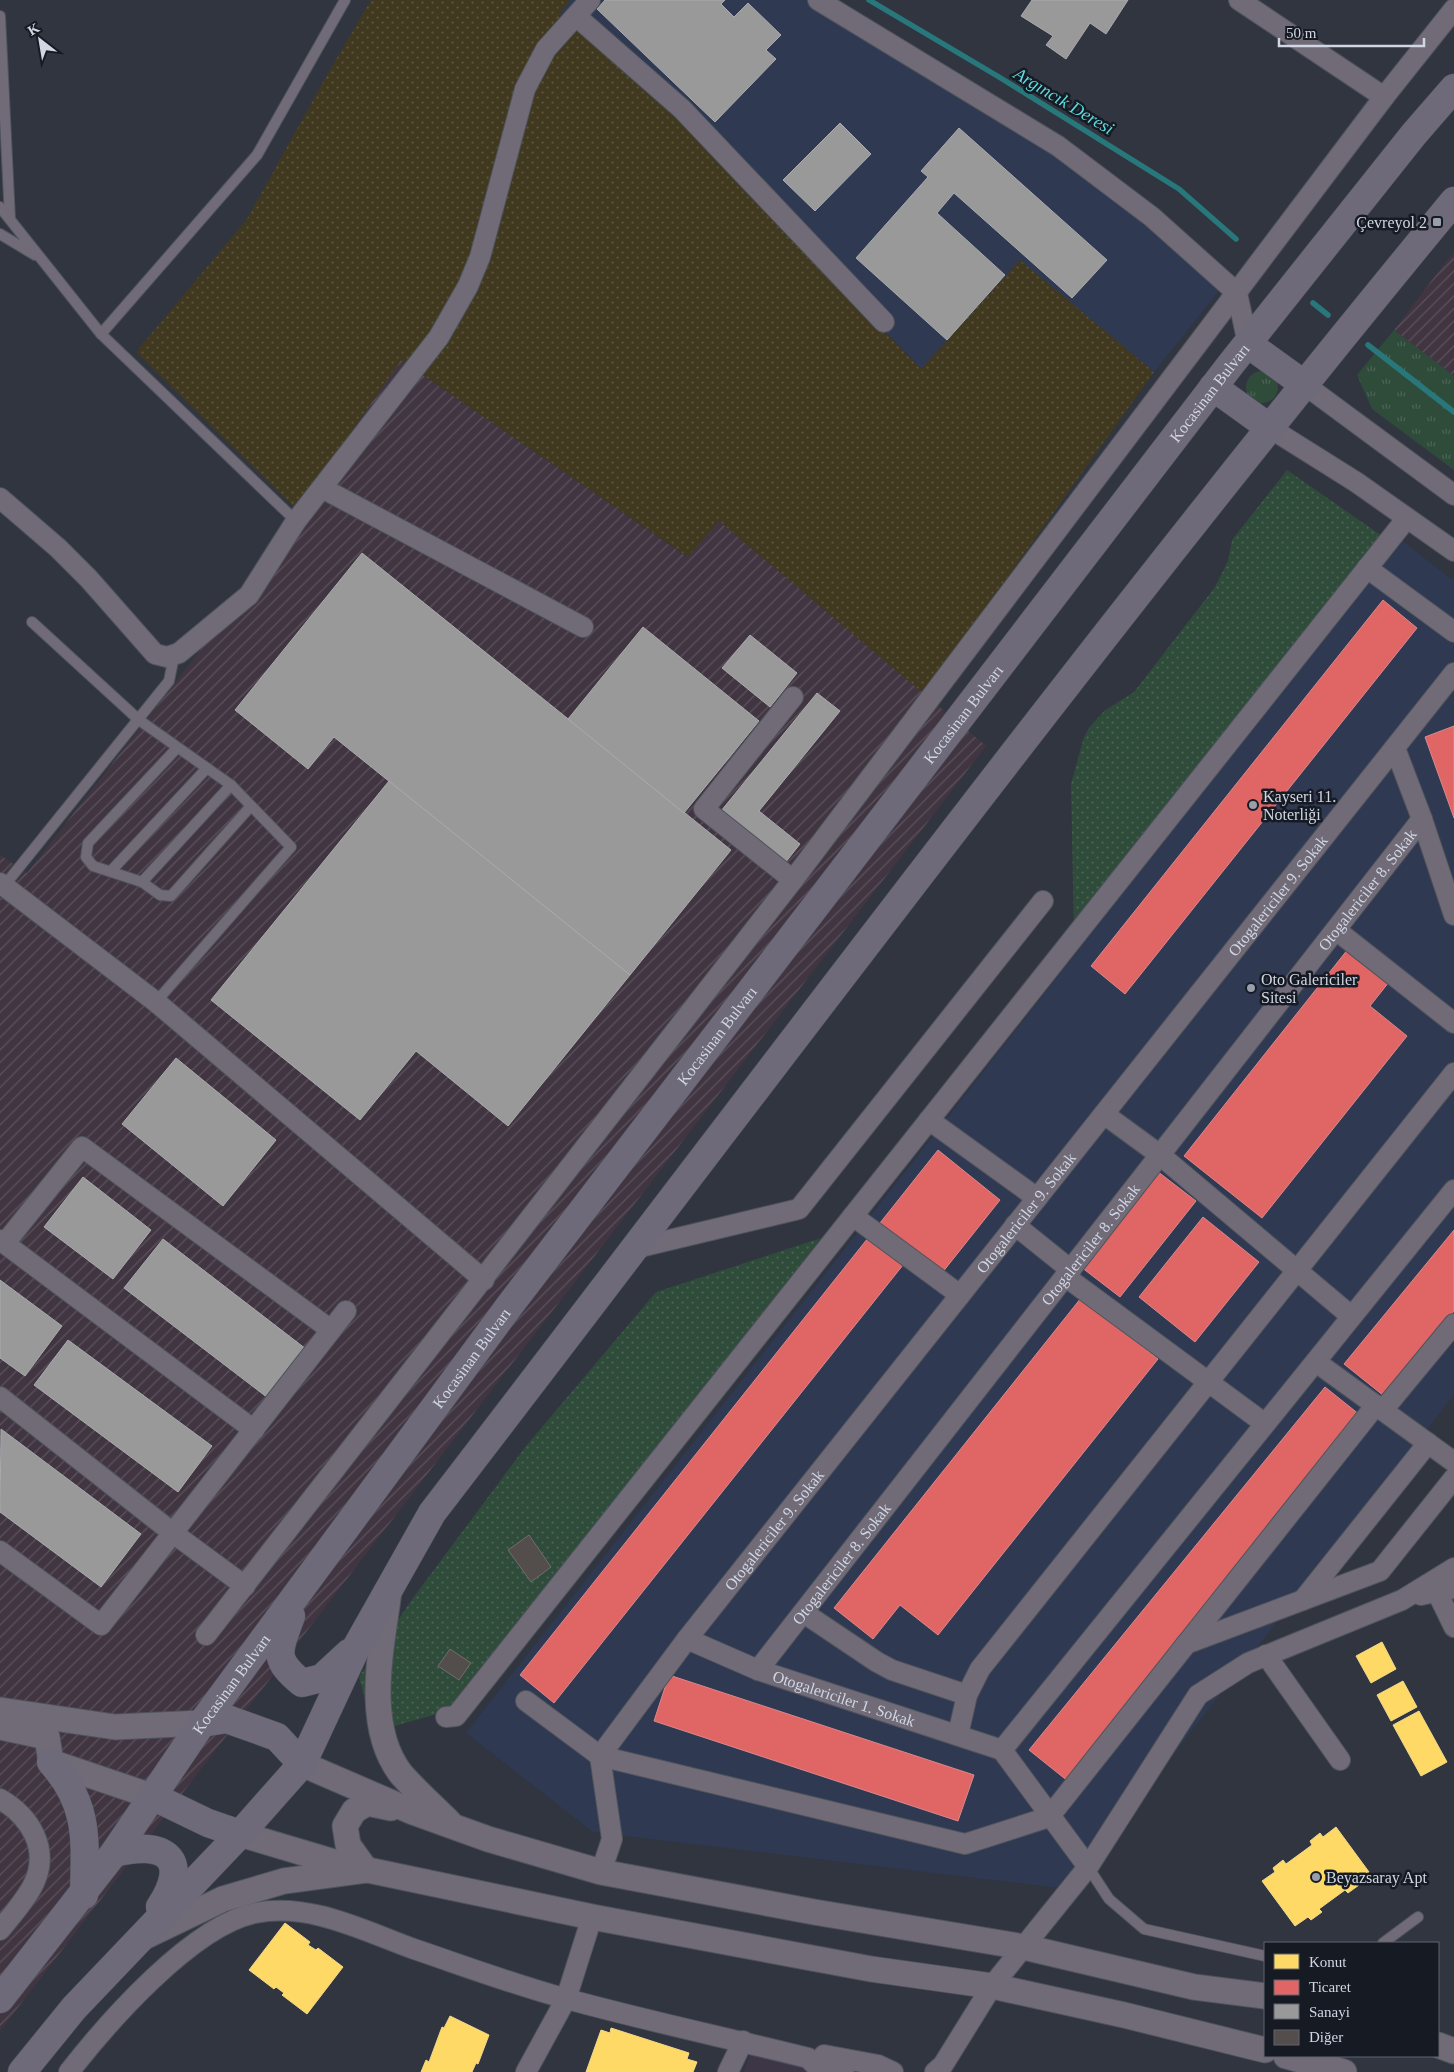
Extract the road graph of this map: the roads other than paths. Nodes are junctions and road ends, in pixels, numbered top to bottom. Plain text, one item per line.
1 (345, 0) edge
2 (590, 0) edge
3 (818, 0) edge
4 (1239, 0) edge
5 (1454, 10) edge
6 (0, 16) edge
7 (576, 16) junction
8 (1454, 88) edge
9 (1384, 98) junction
10 (1454, 201) edge
11 (0, 206) edge
12 (10, 220) junction
13 (0, 234) edge
14 (42, 260) junction
15 (1237, 293) junction
16 (884, 322) dead end
17 (101, 334) junction
18 (1248, 344) junction
19 (1305, 385) junction
20 (1214, 387) junction
21 (1270, 428) junction
22 (322, 488) junction
23 (1454, 495) edge
24 (0, 498) edge
25 (1407, 518) junction
26 (296, 521) junction
27 (1454, 551) edge
28 (1367, 568) junction
29 (32, 622) dead end
30 (583, 627) dead end
31 (1454, 632) edge
32 (174, 656) junction
33 (1454, 673) edge
34 (793, 697) dead end
35 (139, 720) junction
36 (177, 748) junction
37 (1394, 748) junction
38 (207, 768) junction
39 (231, 785) junction
40 (251, 806) junction
41 (1422, 819) junction
42 (111, 871) junction
43 (793, 880) junction
44 (142, 882) junction
45 (2, 884) edge
46 (1044, 901) dead end
47 (1454, 915) edge
48 (1336, 930) junction
49 (156, 1002) junction
50 (1454, 1023) edge
51 (1454, 1073) edge
52 (1104, 1114) junction
53 (929, 1120) junction
54 (1160, 1155) junction
55 (1454, 1190) edge
56 (1037, 1198) junction
57 (853, 1216) junction
58 (1015, 1225) junction
59 (2, 1241) edge
60 (636, 1248) junction
61 (1297, 1271) junction
62 (1068, 1274) junction
63 (484, 1280) junction
64 (960, 1295) junction
65 (346, 1311) dead end
66 (1351, 1316) junction
67 (1454, 1324) edge
68 (331, 1330) junction
69 (1316, 1362) junction
70 (1208, 1382) junction
71 (0, 1397) edge
72 (1380, 1408) junction
73 (1264, 1423) junction
74 (254, 1430) junction
75 (1428, 1443) junction
76 (1454, 1462) edge
77 (1454, 1478) edge
78 (173, 1534) junction
79 (0, 1551) edge
80 (1454, 1568) edge
81 (245, 1586) junction
82 (389, 1588) junction
83 (1445, 1590) edge
84 (300, 1591) junction
85 (1302, 1600) junction
86 (1402, 1600) junction
87 (804, 1613) junction
88 (1454, 1627) edge
89 (206, 1635) dead end
90 (687, 1639) junction
91 (1186, 1644) junction
92 (357, 1646) junction
93 (1266, 1655) junction
94 (758, 1670) junction
95 (966, 1695) junction
96 (526, 1702) dead end
97 (0, 1710) edge
98 (446, 1717) dead end
99 (202, 1724) junction
100 (0, 1727) edge
101 (958, 1735) junction
102 (1002, 1750) junction
103 (600, 1756) junction
104 (1340, 1760) dead end
105 (51, 1762) junction
106 (302, 1764) junction
107 (154, 1797) junction
108 (0, 1800) edge
109 (413, 1812) junction
110 (1049, 1817) junction
111 (453, 1827) junction
112 (240, 1834) junction
113 (114, 1853) junction
114 (1088, 1867) junction
115 (366, 1870) junction
116 (601, 1872) junction
117 (84, 1895) junction
118 (1418, 1916) dead end
119 (592, 1917) junction
120 (0, 1930) edge
121 (138, 1940) junction
122 (1384, 1942) edge
123 (1024, 1947) junction
124 (1264, 1956) edge
125 (992, 1986) junction
126 (1264, 1996) edge
127 (0, 1999) edge
128 (566, 1999) junction
129 (742, 2042) junction
130 (1439, 2045) edge
131 (1264, 2050) edge
132 (1454, 2051) edge
133 (1290, 2057) edge
134 (808, 2058) junction
135 (22, 2072) edge
136 (70, 2072) edge
137 (526, 2072) edge
138 (728, 2072) edge
139 (844, 2072) edge
140 (893, 2072) edge
141 (935, 2072) edge
142 (1344, 2072) edge

1 - 17 lane
2 - 7 street
3 - 15 street
4 - 9 street
5 - 9 street
6 - 12 lane
7 - 16 street
7 - 22 street
8 - 18 highway, Kocasinan Bulvarı
9 - 15 street
10 - 19 highway
11 - 12 lane
12 - 14 lane
13 - 14 lane
14 - 17 lane
15 - 18 street
15 - 43 street
17 - 26 lane
18 - 19 highway
18 - 20 highway, Kocasinan Bulvarı
19 - 21 highway
19 - 23 street
20 - 21 highway
20 - 84 highway, Kocasinan Bulvarı
21 - 25 street
21 - 60 highway
22 - 26 street
22 - 30 street
24 - 32 street
25 - 27 street
25 - 28 street
26 - 32 street
28 - 31 street
28 - 53 street
29 - 35 lane
32 - 35 lane
33 - 37 street, Otogalericiler 9. Sokak
34 - 43 street
35 - 36 lane
35 - 45 lane
36 - 38 lane
36 - 42 lane
37 - 41 street
37 - 52 street, Otogalericiler 9. Sokak
38 - 39 lane
38 - 42 lane
39 - 40 lane
39 - 44 lane
40 - 44 lane
40 - 49 lane
41 - 47 street
41 - 48 street, Otogalericiler 8. Sokak
42 - 44 lane
43 - 63 street
45 - 49 street
46 - 60 street
48 - 50 street
48 - 54 street, Otogalericiler 8. Sokak
49 - 63 street
51 - 61 street
52 - 54 street
52 - 56 street, Otogalericiler 9. Sokak
53 - 56 street
53 - 57 street
54 - 61 street
54 - 62 street, Otogalericiler 8. Sokak
55 - 66 street
56 - 58 street, Otogalericiler 9. Sokak
57 - 64 street
57 - 98 street
58 - 62 street
58 - 64 street, Otogalericiler 9. Sokak
59 - 68 street
59 - 74 street
60 - 82 highway
61 - 66 street
61 - 70 street
62 - 70 street
62 - 87 street, Otogalericiler 8. Sokak
63 - 81 street
64 - 90 street, Otogalericiler 9. Sokak
65 - 68 street
66 - 69 street
67 - 72 street
68 - 74 street
69 - 72 street
69 - 73 street
70 - 73 street
70 - 95 street
71 - 78 street
72 - 75 street
72 - 91 street
73 - 102 street
74 - 78 street
75 - 76 street
75 - 85 street
77 - 85 street
78 - 79 street
78 - 81 street
80 - 86 street
81 - 89 street
82 - 92 highway
82 - 111 street
83 - 86 street
83 - 88 street
84 - 92 highway
84 - 99 highway, Kocasinan Bulvarı
85 - 91 street
86 - 93 street
87 - 94 street, Otogalericiler 8. Sokak
87 - 95 street
90 - 94 street, Otogalericiler 1. Sokak
90 - 103 street, Otogalericiler 9. Sokak
91 - 110 street
92 - 106 highway
93 - 104 street
93 - 114 street
94 - 101 street, Otogalericiler 1. Sokak
95 - 101 street
96 - 103 street
97 - 99 street
99 - 106 highway
99 - 107 highway, Kocasinan Bulvarı
100 - 105 street
101 - 102 street, Otogalericiler 1. Sokak
102 - 110 street
103 - 110 street
103 - 116 street
105 - 107 street
105 - 117 highway
106 - 109 street
106 - 112 highway
107 - 112 highway
107 - 113 highway, Kocasinan Bulvarı
108 - 120 street
109 - 111 street
109 - 115 street
110 - 114 street
111 - 116 street
112 - 115 street
112 - 121 highway
113 - 117 highway, Kocasinan Bulvarı
113 - 121 highway
114 - 123 street
114 - 124 lane
115 - 119 street
115 - 121 street
116 - 123 street
117 - 127 highway, Kocasinan Bulvarı
118 - 122 lane
119 - 125 street
119 - 128 street
121 - 135 highway
123 - 125 street
123 - 126 street
125 - 131 street
125 - 141 street
128 - 129 street
128 - 136 street
128 - 137 street
129 - 134 street
129 - 138 street
130 - 132 street
133 - 142 street
134 - 139 street
134 - 140 street

